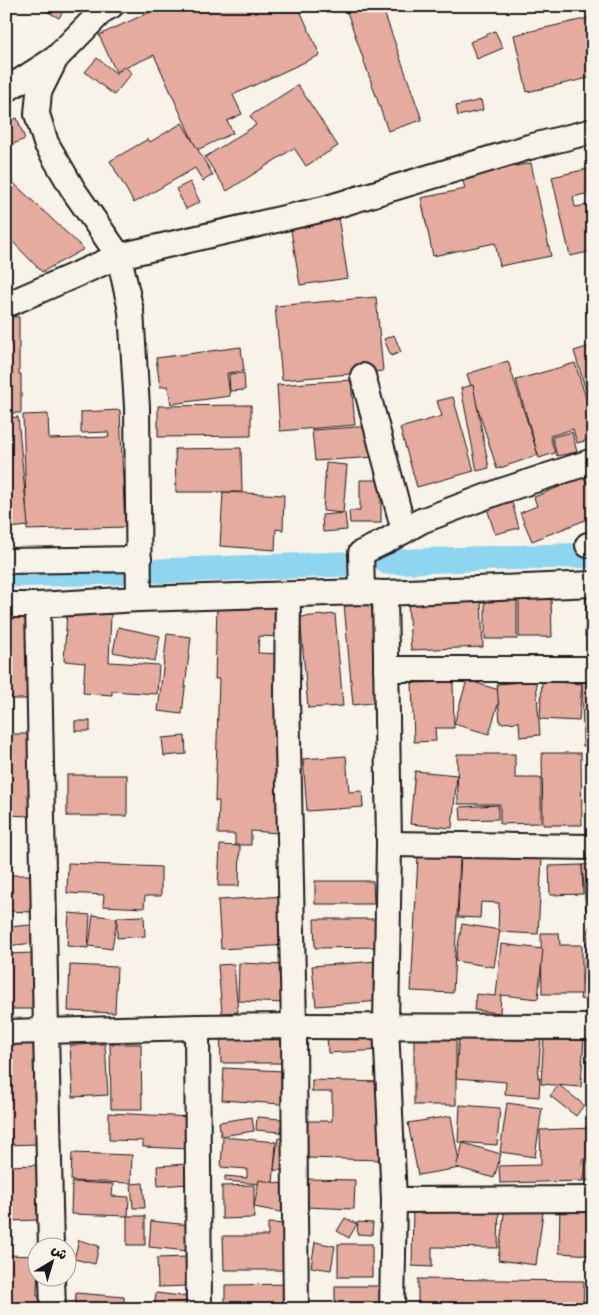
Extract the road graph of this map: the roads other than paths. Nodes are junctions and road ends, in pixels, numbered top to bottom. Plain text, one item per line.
1 (104, 7) edge
2 (56, 58) junction
3 (6, 90) edge
4 (593, 131) edge
5 (119, 256) junction
6 (6, 305) edge
7 (364, 376) dead end
8 (593, 461) edge
9 (404, 531) junction
10 (139, 559) junction
11 (6, 560) edge
12 (593, 584) edge
13 (373, 593) junction
14 (288, 595) junction
15 (139, 599) junction
16 (6, 605) edge
17 (38, 605) junction
18 (386, 669) junction
19 (593, 669) edge
20 (389, 844) junction
21 (593, 847) edge
22 (294, 1026) junction
23 (386, 1026) junction
24 (197, 1027) junction
25 (593, 1027) edge
26 (46, 1031) junction
27 (6, 1032) edge
28 (593, 1199) edge
29 (394, 1200) junction
30 (52, 1238) edge
31 (52, 1288) edge
32 (53, 1309) edge
33 (199, 1309) edge
34 (296, 1309) edge
35 (392, 1309) edge

1 - 2 street
2 - 3 street
2 - 5 street
4 - 5 street
5 - 6 street
5 - 10 street
7 - 9 street
8 - 9 street
9 - 13 street
10 - 11 street
10 - 15 street
12 - 13 street
13 - 14 street
13 - 18 street
14 - 15 street
14 - 22 street
15 - 17 street
16 - 17 street
17 - 26 street
18 - 19 street
18 - 20 street
20 - 21 street
20 - 23 street
22 - 23 street
22 - 24 street
22 - 34 street
23 - 25 street
23 - 29 street
24 - 26 street
24 - 33 street
26 - 27 street
26 - 30 street
28 - 29 street
29 - 35 street
31 - 32 street

